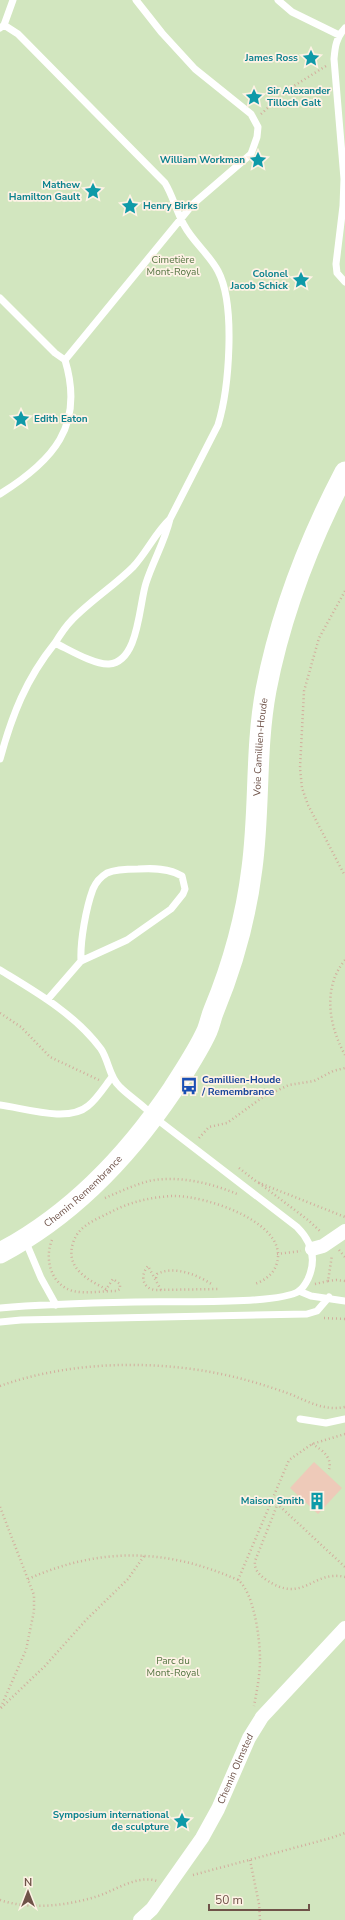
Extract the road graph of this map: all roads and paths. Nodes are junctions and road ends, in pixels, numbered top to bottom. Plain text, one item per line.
1 (13, 0) edge
2 (136, 0) edge
3 (278, 0) edge
4 (2, 26) edge
5 (345, 28) edge
6 (339, 35) junction
7 (334, 59) junction
8 (255, 120) junction
9 (180, 218) junction
10 (345, 282) edge
11 (0, 298) edge
12 (65, 360) junction
13 (345, 472) edge
14 (345, 487) edge
15 (0, 494) edge
16 (170, 519) junction
17 (345, 591) edge
18 (55, 643) junction
19 (0, 759) edge
20 (345, 876) edge
21 (345, 960) edge
22 (80, 962) junction
23 (0, 970) edge
24 (48, 999) junction
25 (0, 1014) edge
26 (207, 1030) junction
27 (345, 1055) edge
28 (345, 1068) edge
29 (112, 1077) junction
30 (107, 1083) junction
31 (0, 1104) edge
32 (154, 1117) junction
33 (193, 1133) dead end
34 (199, 1138) junction
35 (205, 1142) dead end
36 (234, 1164) dead end
37 (240, 1196) dead end
38 (103, 1199) dead end
39 (345, 1217) edge
40 (345, 1231) edge
41 (56, 1235) dead end
42 (25, 1240) junction
43 (331, 1242) junction
44 (305, 1250) junction
45 (0, 1253) edge
46 (278, 1254) junction
47 (156, 1279) junction
48 (328, 1281) junction
49 (345, 1281) edge
50 (254, 1284) dead end
51 (315, 1284) dead end
52 (213, 1285) dead end
53 (219, 1289) dead end
54 (106, 1290) junction
55 (161, 1290) junction
56 (299, 1291) junction
57 (329, 1297) junction
58 (345, 1300) edge
59 (56, 1305) junction
60 (0, 1308) edge
61 (324, 1318) dead end
62 (345, 1319) edge
63 (0, 1322) edge
64 (0, 1386) edge
65 (345, 1407) edge
66 (300, 1419) dead end
67 (345, 1419) edge
68 (345, 1434) edge
69 (312, 1444) junction
70 (328, 1472) dead end
71 (271, 1498) junction
72 (278, 1503) junction
73 (0, 1508) edge
74 (144, 1556) junction
75 (345, 1567) edge
76 (345, 1577) edge
77 (28, 1579) junction
78 (238, 1580) junction
79 (345, 1628) edge
80 (0, 1709) edge
81 (253, 1712) dead end
82 (345, 1833) edge
83 (250, 1860) junction
84 (171, 1882) junction
85 (0, 1900) edge
86 (140, 1920) edge
87 (260, 1920) edge

1 - 4 lane
2 - 8 lane
3 - 6 lane
4 - 9 lane
5 - 6 lane
6 - 7 lane
7 - 8 path
7 - 10 lane
8 - 9 lane
9 - 12 lane
9 - 16 lane
11 - 12 lane
12 - 15 lane
13 - 26 street, Voie Camillien-Houde
14 - 26 street, Voie Camillien-Houde
16 - 18 lane
16 - 18 lane
17 - 20 path
18 - 19 lane
21 - 27 path
22 - 22 lane
22 - 24 lane
23 - 24 lane
24 - 29 lane
25 - 30 path
26 - 32 street, Voie Camillien-Houde
28 - 34 path
29 - 30 lane
29 - 32 lane
30 - 31 lane
32 - 42 street, Chemin Remembrance
32 - 44 lane
33 - 34 path
34 - 35 path
36 - 39 path
37 - 38 path
40 - 43 street
41 - 54 path
42 - 45 street, Chemin Remembrance
42 - 59 lane
43 - 44 street
43 - 48 path
44 - 46 path
44 - 56 lane
46 - 50 path
46 - 54 path
47 - 52 path
47 - 55 path
47 - 55 path
48 - 49 path
48 - 51 path
53 - 55 path
54 - 54 path
56 - 57 lane
56 - 59 lane
57 - 58 lane
57 - 63 lane
59 - 60 lane
61 - 62 path
64 - 65 path
66 - 67 lane
68 - 69 path
69 - 70 path
69 - 71 path
71 - 72 path
71 - 78 path
72 - 75 path
72 - 76 path
73 - 77 path
74 - 77 path
74 - 78 path
74 - 80 path
77 - 80 path
78 - 81 path
79 - 84 street, Chemin Olmsted
82 - 83 path
83 - 84 path
83 - 87 path
84 - 85 path
84 - 86 street, Chemin Olmsted

